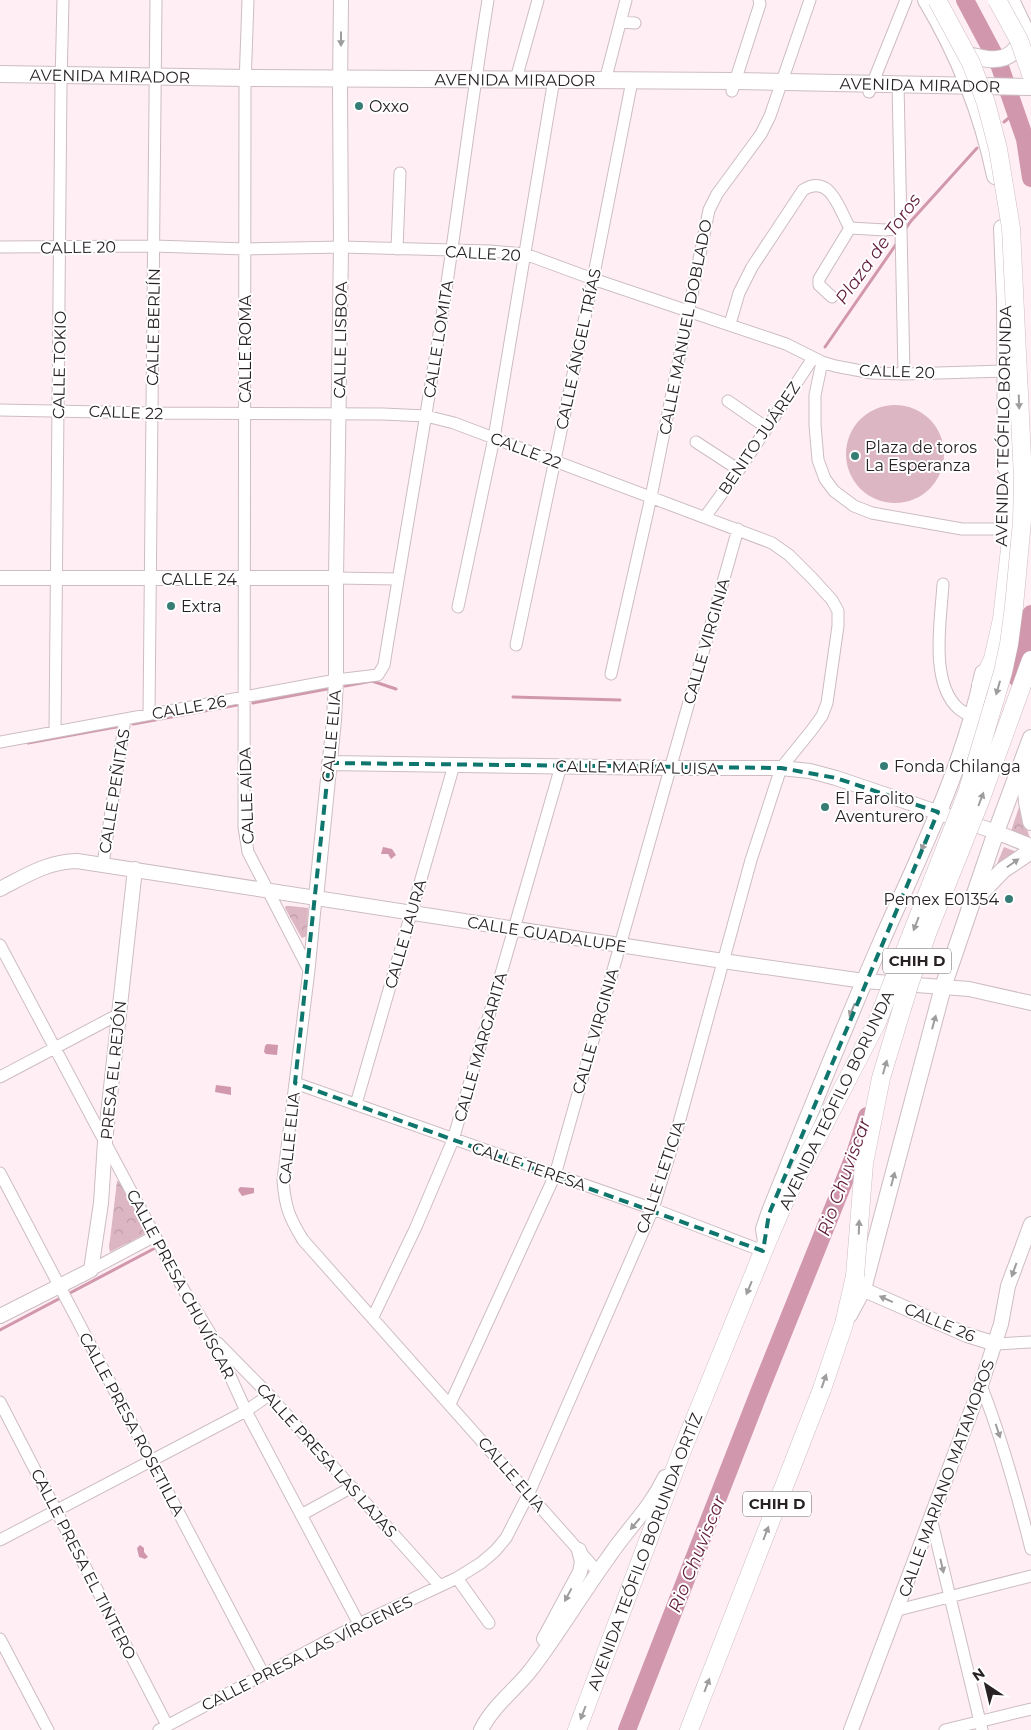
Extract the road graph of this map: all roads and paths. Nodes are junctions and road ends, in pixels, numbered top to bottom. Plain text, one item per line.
1 (63, 0) edge
2 (156, 0) edge
3 (248, 0) edge
4 (341, 0) edge
5 (488, 0) edge
6 (538, 0) edge
7 (626, 0) edge
8 (759, 0) edge
9 (810, 0) edge
10 (906, 0) edge
11 (926, 0) edge
12 (937, 0) edge
13 (996, 0) edge
14 (1011, 0) edge
15 (620, 22) junction
16 (635, 24) dead end
17 (1029, 37) edge
18 (954, 51) junction
19 (0, 74) edge
20 (61, 79) junction
21 (516, 79) junction
22 (155, 80) junction
23 (246, 81) junction
24 (340, 81) junction
25 (605, 81) junction
26 (0, 82) edge
27 (475, 83) junction
28 (553, 84) junction
29 (631, 86) junction
30 (733, 86) junction
31 (781, 87) junction
32 (871, 88) junction
33 (898, 88) junction
34 (1030, 88) edge
35 (970, 90) junction
36 (400, 173) dead end
37 (850, 228) junction
38 (900, 228) junction
39 (154, 246) junction
40 (341, 246) junction
41 (0, 247) edge
42 (60, 248) junction
43 (245, 249) junction
44 (397, 249) junction
45 (452, 250) junction
46 (525, 254) junction
47 (593, 279) junction
48 (832, 297) dead end
49 (688, 311) junction
50 (730, 324) junction
51 (818, 360) junction
52 (1005, 371) junction
53 (904, 374) junction
54 (728, 401) dead end
55 (0, 410) edge
56 (58, 410) junction
57 (152, 413) junction
58 (244, 414) junction
59 (339, 415) junction
60 (426, 416) junction
61 (767, 428) junction
62 (1020, 428) junction
63 (494, 438) junction
64 (696, 442) dead end
65 (554, 461) junction
66 (739, 470) junction
67 (650, 497) junction
68 (704, 517) junction
69 (738, 529) junction
70 (1005, 529) junction
71 (0, 578) edge
72 (56, 578) junction
73 (150, 578) junction
74 (336, 578) junction
75 (243, 579) junction
76 (398, 579) junction
77 (943, 584) dead end
78 (458, 607) dead end
79 (516, 645) dead end
80 (1031, 660) edge
81 (611, 674) dead end
82 (378, 675) joint
83 (336, 680) junction
84 (981, 685) junction
85 (245, 698) junction
86 (150, 714) junction
87 (972, 717) junction
88 (125, 719) junction
89 (55, 730) junction
90 (1031, 738) edge
91 (0, 742) edge
92 (1024, 760) junction
93 (329, 763) junction
94 (454, 765) junction
95 (561, 766) junction
96 (670, 768) junction
97 (781, 768) junction
98 (938, 812) junction
99 (1031, 822) edge
100 (996, 832) junction
101 (1031, 846) edge
102 (1031, 852) edge
103 (103, 864) junction
104 (135, 869) junction
105 (0, 889) edge
106 (267, 890) junction
107 (316, 898) junction
108 (973, 901) junction
109 (411, 913) junction
110 (514, 929) junction
111 (0, 945) edge
112 (620, 946) junction
113 (723, 961) junction
114 (309, 970) junction
115 (864, 981) junction
116 (943, 987) junction
117 (1031, 1003) edge
118 (119, 1014) junction
119 (54, 1049) junction
120 (0, 1077) edge
121 (295, 1083) junction
122 (356, 1104) junction
123 (452, 1140) junction
124 (105, 1142) junction
125 (0, 1173) edge
126 (555, 1175) junction
127 (653, 1209) junction
128 (1031, 1224) edge
129 (155, 1236) junction
130 (765, 1247) junction
131 (91, 1270) junction
132 (857, 1283) junction
133 (59, 1286) junction
134 (0, 1316) edge
135 (373, 1317) junction
136 (212, 1338) junction
137 (1031, 1342) edge
138 (996, 1344) junction
139 (714, 1374) junction
140 (981, 1385) junction
141 (269, 1395) junction
142 (0, 1402) edge
143 (450, 1404) junction
144 (246, 1411) junction
145 (151, 1461) junction
146 (352, 1487) junction
147 (529, 1493) junction
148 (56, 1511) junction
149 (301, 1515) junction
150 (931, 1518) junction
151 (0, 1540) edge
152 (1031, 1549) edge
153 (579, 1550) junction
154 (598, 1572) junction
155 (1031, 1576) edge
156 (457, 1578) junction
157 (439, 1585) junction
158 (949, 1598) junction
159 (898, 1610) junction
160 (489, 1623) dead end
161 (360, 1624) junction
162 (0, 1639) edge
163 (264, 1675) junction
164 (526, 1677) junction
165 (1031, 1710) edge
166 (982, 1726) edge
167 (163, 1728) edge
168 (48, 1730) edge
169 (481, 1730) edge
170 (577, 1730) edge
171 (689, 1730) edge
172 (851, 1730) edge
173 (945, 1730) edge

1 - 20 street, CALLE TOKIO
2 - 22 street, CALLE BERLÍN
3 - 23 street, CALLE ROMA
4 -> 24 street, CALLE LISBOA
5 - 27 street, CALLE LOMITA
6 - 21 street
7 - 15 street
8 - 30 street
9 - 31 street, CALLE MANUEL DOBLADO
10 - 32 street
11 - 18 main road, AVENIDA TEÓFILO BORUNDA
12 -> 62 main road, AVENIDA TEÓFILO BORUNDA / CHIH D, bridge
13 - 34 main road, bridge
14 - 17 main road
15 - 16 street
15 - 25 street
17 - 18 main road
18 - 35 main road, AVENIDA TEÓFILO BORUNDA
19 - 20 main road, AVENIDA MIRADOR
20 - 22 main road, AVENIDA MIRADOR
20 - 26 main road, AVENIDA MIRADOR
20 - 42 street, CALLE TOKIO
21 - 27 main road, AVENIDA MIRADOR
21 - 28 main road, AVENIDA MIRADOR
22 - 23 main road, AVENIDA MIRADOR
22 - 39 street, CALLE BERLÍN
23 - 24 main road, AVENIDA MIRADOR
23 - 43 street, CALLE ROMA
24 - 27 main road, AVENIDA MIRADOR
24 - 40 street, CALLE LISBOA
25 - 28 main road, AVENIDA MIRADOR
25 - 29 main road, AVENIDA MIRADOR
27 - 28 main road, AVENIDA MIRADOR
27 - 45 street, CALLE LOMITA
28 - 29 main road, AVENIDA MIRADOR
28 - 46 street
29 - 30 main road, AVENIDA MIRADOR
29 - 47 street, CALLE ÁNGEL TRÍAS
30 - 31 main road, AVENIDA MIRADOR
31 - 32 main road, AVENIDA MIRADOR
31 - 49 street, CALLE MANUEL DOBLADO
32 - 33 main road, AVENIDA MIRADOR
33 - 35 main road, AVENIDA MIRADOR
33 - 38 street
34 - 35 main road, AVENIDA MIRADOR
35 - 52 main road, AVENIDA TEÓFILO BORUNDA
36 - 44 street
37 - 38 street
37 - 48 street
37 - 50 street
38 - 53 street
39 - 42 street, CALLE 20
39 - 43 street, CALLE 20
39 - 57 street, CALLE BERLÍN
40 - 43 street, CALLE 20
40 - 44 street, CALLE 20
40 - 59 street, CALLE LISBOA
41 - 42 street, CALLE 20
42 - 56 street, CALLE TOKIO
43 - 58 street, CALLE ROMA
44 - 45 street, CALLE 20
45 - 46 street, CALLE 20
45 - 60 street, CALLE LOMITA
46 - 47 street, CALLE 20
46 - 63 street
47 - 49 street, CALLE 20
47 - 65 street, CALLE ÁNGEL TRÍAS
49 - 50 street, CALLE 20
49 - 67 street, CALLE MANUEL DOBLADO
50 - 51 street, CALLE 20
51 - 53 street, CALLE 20
51 - 61 street, BENITO JUÁREZ
51 - 70 street
52 - 53 street, CALLE 20
52 - 70 main road, AVENIDA TEÓFILO BORUNDA
54 - 61 street
55 - 56 street, CALLE 22
56 - 57 street, CALLE 22
56 - 72 street, CALLE TOKIO
57 - 58 street, CALLE 22
57 - 73 street, CALLE BERLÍN
58 - 59 street, CALLE 22
58 - 75 street, CALLE ROMA
59 - 60 street, CALLE 22
59 - 74 street, CALLE LISBOA
60 - 63 street, CALLE 22
60 - 76 street, CALLE LOMITA
61 - 66 street, BENITO JUÁREZ
62 - 84 main road
62 -> 130 main road, AVENIDA TEÓFILO BORUNDA / CHIH D, bridge
63 - 65 street, CALLE 22
63 - 78 street
64 - 66 street
65 - 67 street, CALLE 22
65 - 79 street, CALLE ÁNGEL TRÍAS
66 - 68 street, BENITO JUÁREZ
67 - 68 street, CALLE 22
67 - 81 street, CALLE MANUEL DOBLADO
68 - 69 street, CALLE 22
69 - 96 street, CALLE VIRGINIA
69 - 97 street, CALLE 22
70 - 84 main road, AVENIDA TEÓFILO BORUNDA
71 - 72 street, CALLE 24
72 - 73 street, CALLE 24
72 - 89 street, CALLE TOKIO
73 - 75 street, CALLE 24
73 - 86 street, CALLE BERLÍN
74 - 75 street, CALLE 24
74 - 76 street, CALLE 24
74 - 83 street, CALLE LISBOA
75 - 85 street, CALLE ROMA
76 - 82 street, CALLE LOMITA
77 - 87 street
132 -> 80 main road, CHIH D, bridge
82 - 83 street, CALLE 26
83 - 85 street, CALLE 26
83 - 93 street, CALLE ELIA
84 - 87 main road, AVENIDA TEÓFILO BORUNDA
85 - 86 street, CALLE 26
85 - 106 street, CALLE AÍDA
86 - 88 street, CALLE 26
87 - 98 main road, AVENIDA TEÓFILO BORUNDA
88 - 89 street, CALLE 26
88 - 103 street, CALLE PEÑITAS
89 - 91 street, CALLE 26
90 - 92 main road
92 - 99 main road
92 - 100 main road
93 - 94 street, CALLE MARÍA LUISA
93 - 107 street, CALLE ELIA
94 - 95 street, CALLE MARÍA LUISA
94 - 109 street, CALLE LAURA
95 - 96 street, CALLE MARÍA LUISA
95 - 110 street, CALLE MARGARITA
96 - 97 street, CALLE MARÍA LUISA
96 - 112 street, CALLE VIRGINIA
97 - 98 street, CALLE MARÍA LUISA
97 - 113 street, CALLE LETICIA
98 - 100 street, CALLE MARÍA LUISA, bridge
98 -> 115 main road, AVENIDA TEÓFILO BORUNDA
100 - 101 street, CALLE MARÍA LUISA
100 - 108 main road
108 -> 102 main road
103 - 104 street, CALLE GUADALUPE
103 - 105 street, CALLE GUADALUPE
104 - 106 street, CALLE GUADALUPE
104 - 118 street, PRESA EL REJÓN
106 - 107 street, CALLE GUADALUPE
106 - 114 street, CALLE AÍDA
107 - 109 street, CALLE GUADALUPE
107 - 114 street, CALLE ELIA
108 - 116 main road
109 - 110 street, CALLE GUADALUPE
109 - 122 street, CALLE LAURA
110 - 112 street, CALLE GUADALUPE
110 - 123 street, CALLE MARGARITA
111 - 119 street, CALLE PRESA CHUVÍSCAR
112 - 113 street, CALLE GUADALUPE
112 - 126 street, CALLE VIRGINIA
113 - 115 street, CALLE GUADALUPE
113 - 127 street, CALLE LETICIA
114 - 121 street, CALLE ELIA
115 - 116 street, CALLE GUADALUPE, bridge
115 -> 130 main road, AVENIDA TEÓFILO BORUNDA
116 - 117 street, CALLE GUADALUPE
132 -> 116 main road
118 - 119 street
118 - 124 street, PRESA EL REJÓN
119 - 120 street
119 - 124 street, CALLE PRESA CHUVÍSCAR
121 - 122 street, CALLE TERESA
121 - 135 street, CALLE ELIA
122 - 123 street, CALLE TERESA
123 - 126 street, CALLE TERESA
123 - 135 street, CALLE MARGARITA
124 - 129 street, CALLE PRESA CHUVÍSCAR
124 - 131 street, PRESA EL REJÓN
125 - 133 street, CALLE PRESA ROSETILLA
126 - 127 street, CALLE TERESA
126 - 143 street, CALLE VIRGINIA
127 - 130 street, CALLE TERESA
127 - 147 street, CALLE LETICIA
128 -> 138 street, CALLE MARIANO MATAMOROS
129 - 131 street
129 - 136 street, CALLE PRESA CHUVÍSCAR
130 -> 139 main road, AVENIDA TEÓFILO BORUNDA / CHIH D
131 - 133 street
138 -> 132 street, CALLE 26
171 -> 132 main road, CHIH D
133 - 134 street
133 - 145 street, CALLE PRESA ROSETILLA
135 - 143 street, CALLE ELIA
136 - 141 street, CALLE PRESA LAS LAJAS
136 - 144 street, CALLE PRESA CHUVÍSCAR
137 - 138 street, CALLE 26
138 - 140 street, CALLE MARIANO MATAMOROS
139 -> 154 street
139 -> 170 main road, AVENIDA TEÓFILO BORUNDA ORTÍZ / CHIH D
140 - 150 street, CALLE MARIANO MATAMOROS
140 -> 152 street
141 - 144 street
141 - 146 street, CALLE PRESA LAS LAJAS
142 - 148 street, CALLE PRESA EL TINTERO
143 - 147 street, CALLE ELIA
144 - 145 street
144 - 149 street, CALLE PRESA CHUVÍSCAR
145 - 148 street
145 - 163 street, CALLE PRESA ROSETILLA
146 - 149 street
146 - 157 street, CALLE PRESA LAS LAJAS
147 - 153 street, CALLE ELIA
147 - 156 street, CALLE LETICIA
148 - 151 street
148 - 167 street, CALLE PRESA EL TINTERO
149 - 161 street, CALLE PRESA CHUVÍSCAR
150 -> 158 street
150 - 159 street, CALLE MARIANO MATAMOROS
153 - 154 street, CALLE ELIA
153 -> 164 street
154 - 164 street
155 - 158 street
156 - 157 street, CALLE PRESA LAS VÍRGENES
156 - 160 street
157 - 161 street, CALLE PRESA LAS VÍRGENES
158 - 159 street
158 - 166 street
159 - 172 street, CALLE MARIANO MATAMOROS
161 - 163 street, CALLE PRESA LAS VÍRGENES
162 - 168 street
163 - 167 street, CALLE PRESA LAS VÍRGENES
164 - 169 street
165 - 166 street
166 - 173 street

